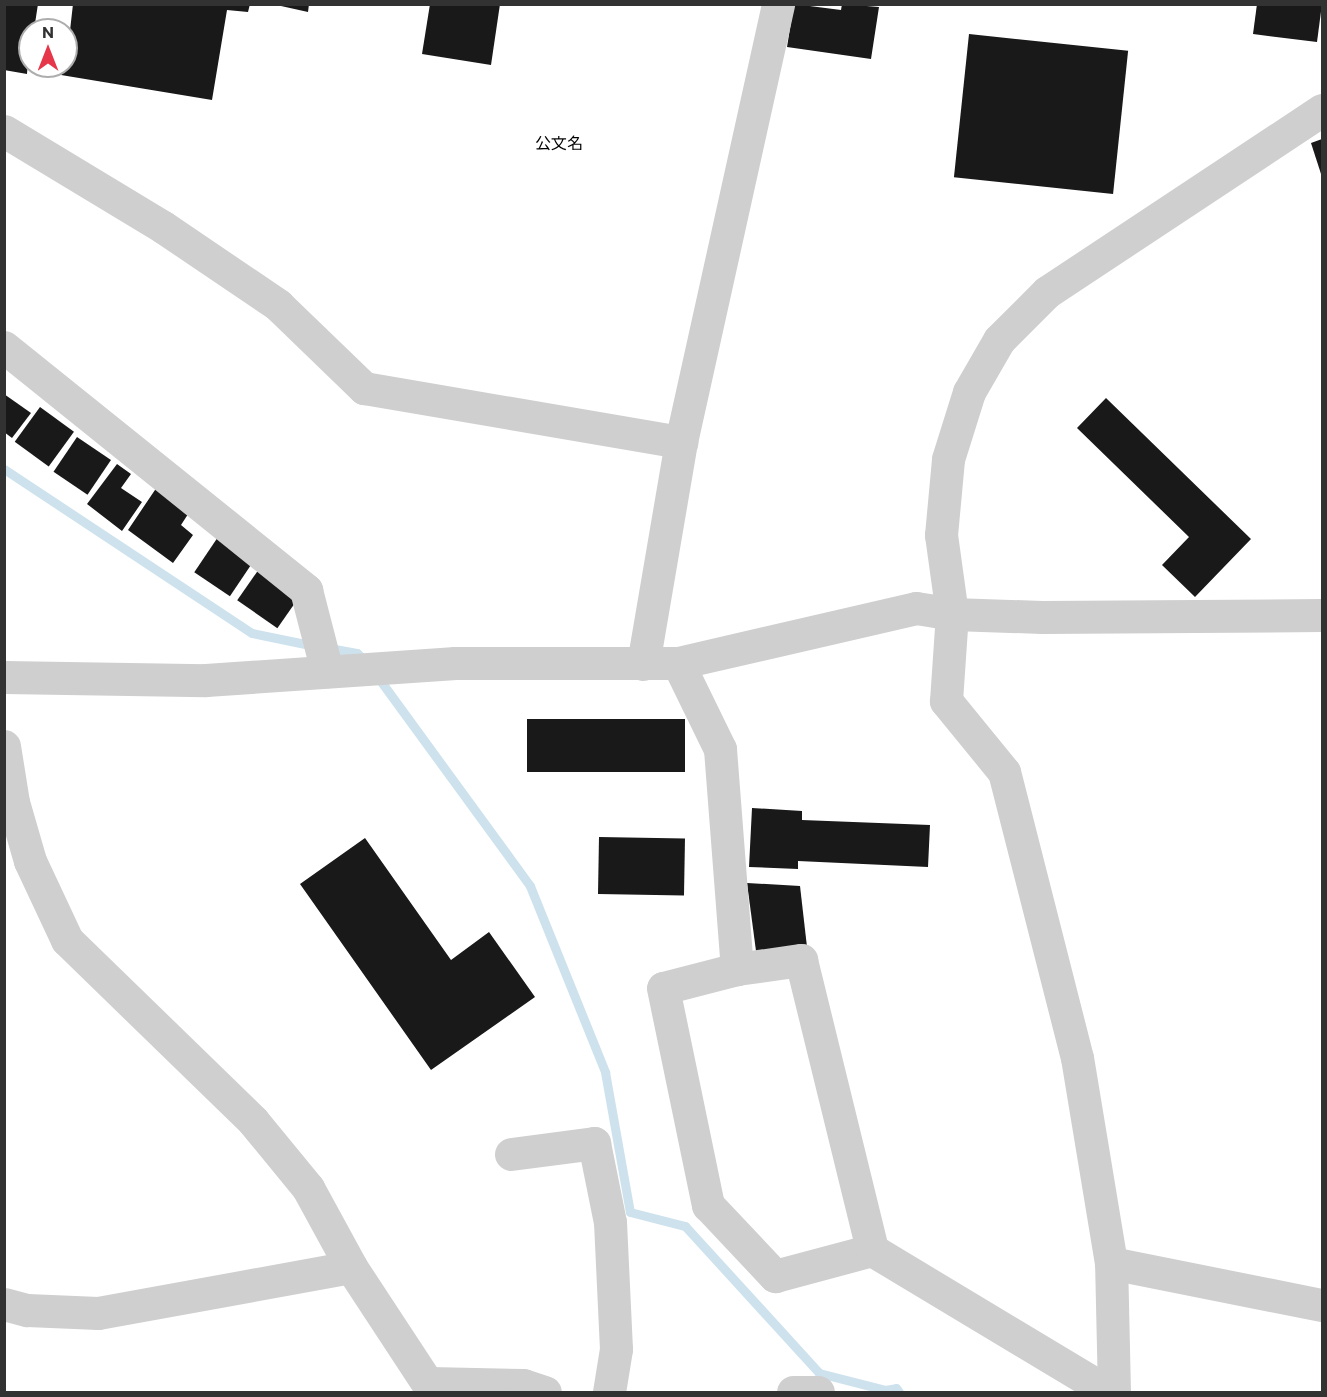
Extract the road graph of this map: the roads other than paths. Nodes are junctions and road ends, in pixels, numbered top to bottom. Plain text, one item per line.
1 (778, 4) edge
2 (1323, 110) edge
3 (4, 131) edge
4 (4, 347) edge
5 (681, 442) junction
6 (952, 614) junction
7 (1323, 615) edge
8 (678, 663) junction
9 (643, 664) junction
10 (327, 671) junction
11 (4, 677) edge
12 (4, 746) edge
13 (737, 969) junction
14 (511, 1154) dead end
15 (872, 1250) junction
16 (1110, 1263) junction
17 (351, 1267) junction
18 (4, 1304) edge
19 (1323, 1305) edge
20 (431, 1388) edge
21 (545, 1392) edge
22 (609, 1392) edge
23 (793, 1392) edge
24 (818, 1392) edge
25 (1108, 1392) edge
26 (1114, 1392) edge

1 - 5 street
2 - 6 street
3 - 5 street
4 - 10 street
5 - 9 street
6 - 7 street
6 - 8 street
6 - 16 street
8 - 9 street
8 - 13 street
9 - 10 street
10 - 11 street
12 - 17 street
13 - 15 street
13 - 15 street
14 - 22 street
15 - 25 street
16 - 19 street
16 - 26 street
17 - 18 street
17 - 20 street
20 - 21 street
23 - 24 street

